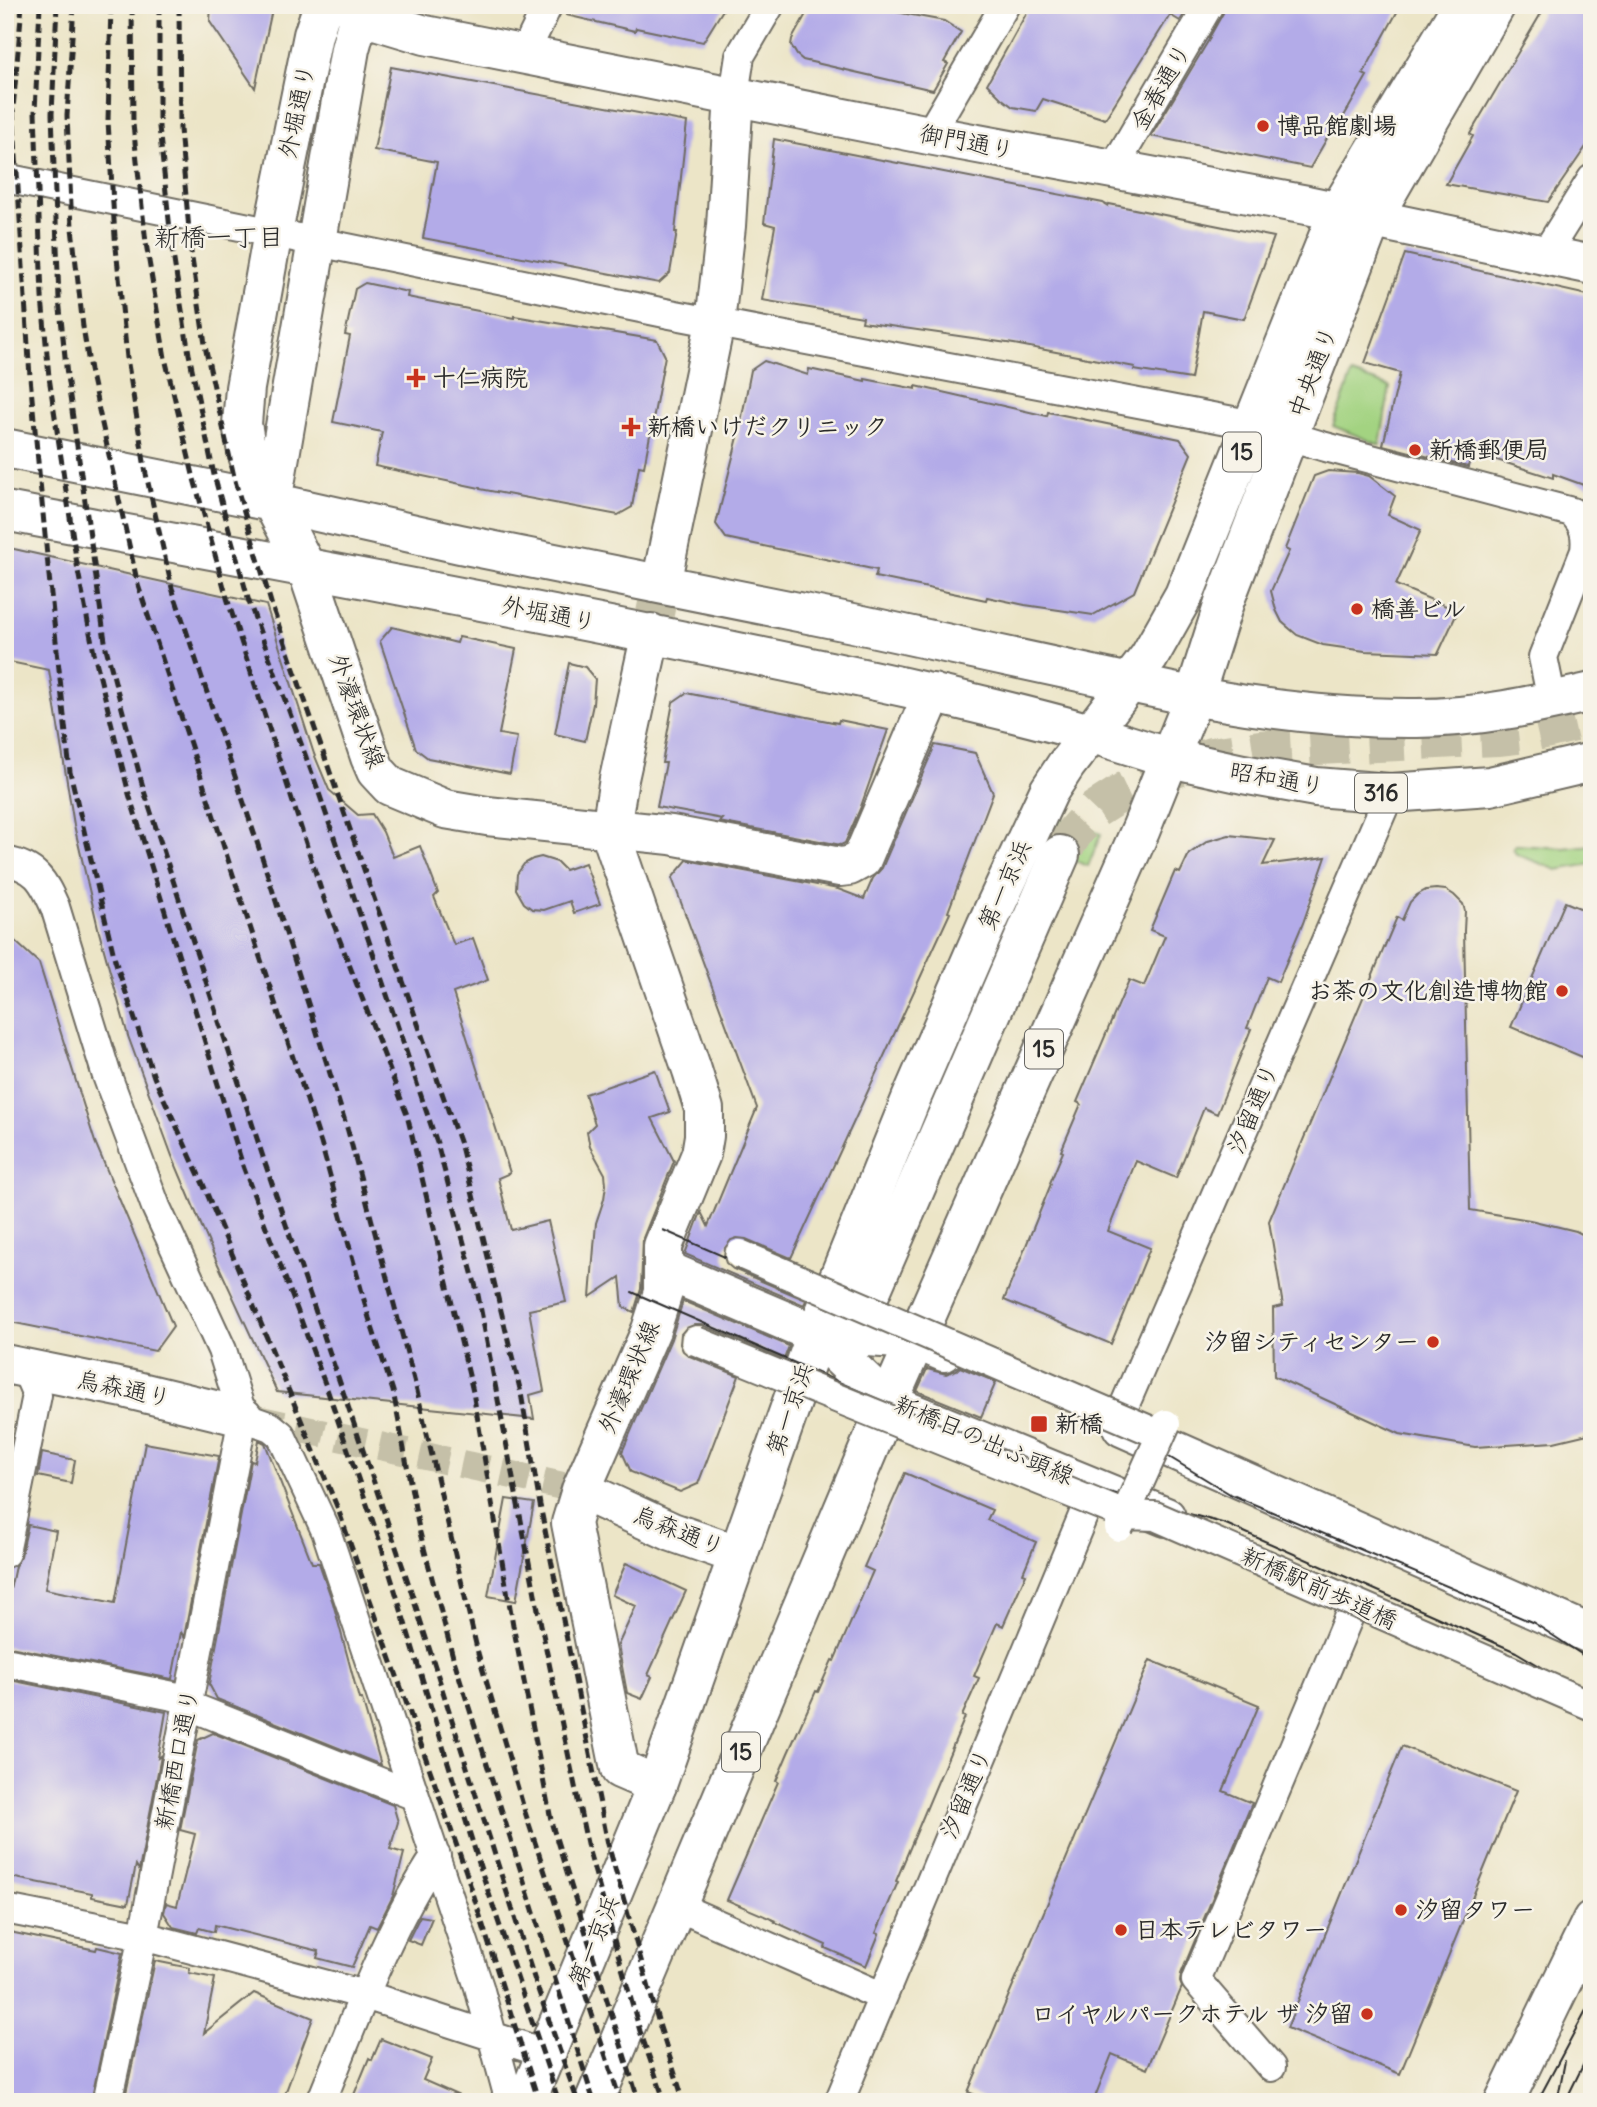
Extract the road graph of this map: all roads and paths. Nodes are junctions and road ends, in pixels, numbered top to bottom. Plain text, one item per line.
1 (548, 5) edge
2 (769, 5) edge
3 (1005, 5) edge
4 (1209, 5) edge
5 (1462, 5) edge
6 (1496, 5) edge
7 (347, 7) edge
8 (524, 54) junction
9 (734, 95) junction
10 (929, 135) junction
11 (1113, 169) junction
12 (5, 178) edge
13 (1592, 179) edge
14 (1355, 215) junction
15 (272, 232) junction
16 (317, 242) junction
17 (1544, 256) junction
18 (1592, 265) edge
19 (715, 323) junction
20 (1254, 425) junction
21 (1289, 436) junction
22 (5, 448) edge
23 (272, 502) junction
24 (5, 511) edge
25 (307, 569) junction
26 (661, 584) junction
27 (651, 633) junction
28 (1130, 683) junction
29 (1592, 692) edge
30 (933, 693) junction
31 (1194, 697) junction
32 (1552, 701) junction
33 (1090, 733) junction
34 (1169, 755) junction
35 (1592, 762) edge
36 (1390, 793) junction
37 (611, 828) junction
38 (1060, 855) tunnel mouth
39 (5, 860) edge
40 (740, 1254) dead end
41 (663, 1261) junction
42 (816, 1334) junction
43 (916, 1340) junction
44 (696, 1341) dead end
45 (15, 1366) edge
46 (888, 1403) junction
47 (243, 1417) junction
48 (1116, 1425) junction
49 (1095, 1487) junction
50 (576, 1506) junction
51 (1122, 1521) junction
52 (5, 1553) edge
53 (738, 1555) junction
54 (1354, 1604) junction
55 (1592, 1635) edge
56 (5, 1662) edge
57 (1592, 1700) edge
58 (187, 1702) junction
59 (1592, 1706) edge
60 (657, 1785) junction
61 (415, 1796) junction
62 (436, 1856) junction
63 (676, 1906) junction
64 (5, 1909) edge
65 (1592, 1920) edge
66 (143, 1936) junction
67 (365, 1995) junction
68 (881, 1996) junction
69 (492, 2036) junction
70 (547, 2054) junction
71 (1271, 2067) dead end
72 (107, 2102) edge
73 (321, 2102) edge
74 (510, 2102) edge
75 (526, 2102) edge
76 (594, 2102) edge
77 (839, 2102) edge
78 (1504, 2102) edge

1 - 8 street
2 - 9 street
3 - 10 street
4 - 11 street, 金春通り
5 - 14 main road, 中央通り / 15
6 - 14 main road, 中央通り / 15
7 - 8 main road, 御門通り
7 - 15 main road, 外堀通り
7 - 16 main road, 外堀通り
8 - 9 main road, 御門通り
9 - 10 main road, 御門通り
9 - 19 main road
10 - 11 main road, 御門通り
11 - 14 main road, 御門通り
12 - 15 street
13 - 17 street
14 - 17 main road, 御門通り
14 - 20 main road, 中央通り / 15
14 - 21 main road, 中央通り / 15
15 - 16 street
15 - 23 main road, 外堀通り
16 - 19 street
16 - 23 main road, 外堀通り
17 - 18 main road, 御門通り
19 - 20 street
19 - 26 main road
20 - 21 street
20 - 28 main road, 中央通り / 15
21 - 31 main road, 中央通り / 15
21 - 32 street
22 - 23 main road, 外堀通り
23 - 25 main road, 外濠環状線
23 - 26 main road, 外堀通り
24 - 25 main road, 外堀通り
25 - 27 main road, 外堀通り
25 - 37 main road, 外濠環状線
26 - 28 main road, 外堀通り
27 - 30 main road, 外堀通り
27 - 37 main road
28 - 31 main road
28 - 33 main road, 中央通り / 15
29 - 32 main road
30 - 33 main road, 外堀通り
30 - 37 main road, 外濠環状線
31 - 32 main road
31 - 34 main road, 中央通り / 15
33 - 34 main road, 昭和通り / 316
33 - 42 main road, 第一京浜 / 15
34 - 36 main road, 昭和通り / 316
34 - 43 main road, 15
35 - 36 main road, 昭和通り / 316
36 - 48 street, 汐留通り
37 - 41 main road, 外濠環状線
38 - 42 main road
39 - 47 street
40 - 51 street, bridge
41 - 42 main road
41 - 50 main road, 外濠環状線
42 - 43 main road
42 - 46 main road, 新橋日の出ふ頭線
42 - 53 main road, 第一京浜 / 15
43 - 46 main road, 15
43 - 48 main road
44 - 51 street, 新橋駅前歩道橋, bridge
45 - 47 main road, 烏森通り
45 - 52 street
46 - 49 main road, 新橋日の出ふ頭線
46 - 63 main road, 15
47 - 58 street, 新橋西口通り
47 - 61 street
48 - 55 main road
49 - 57 main road, 新橋日の出ふ頭線
49 - 68 street, 汐留通り
50 - 53 main road, 烏森通り
50 - 60 main road
51 - 54 street, 新橋駅前歩道橋, bridge
53 - 60 main road, 第一京浜 / 15
54 - 59 street, 新橋駅前歩道橋, bridge
54 - 71 street
56 - 58 street
58 - 61 street
58 - 66 street, 新橋西口通り
60 - 70 main road, 第一京浜 / 15
61 - 62 street
62 - 67 street
62 - 69 street
63 - 68 street
63 - 76 main road, 15
64 - 66 street
65 - 78 main road
66 - 67 street
66 - 72 street, 新橋西口通り
67 - 69 street
67 - 73 street
68 - 77 street, 汐留通り
69 - 70 street
69 - 74 street
70 - 75 main road, 第一京浜 / 15

